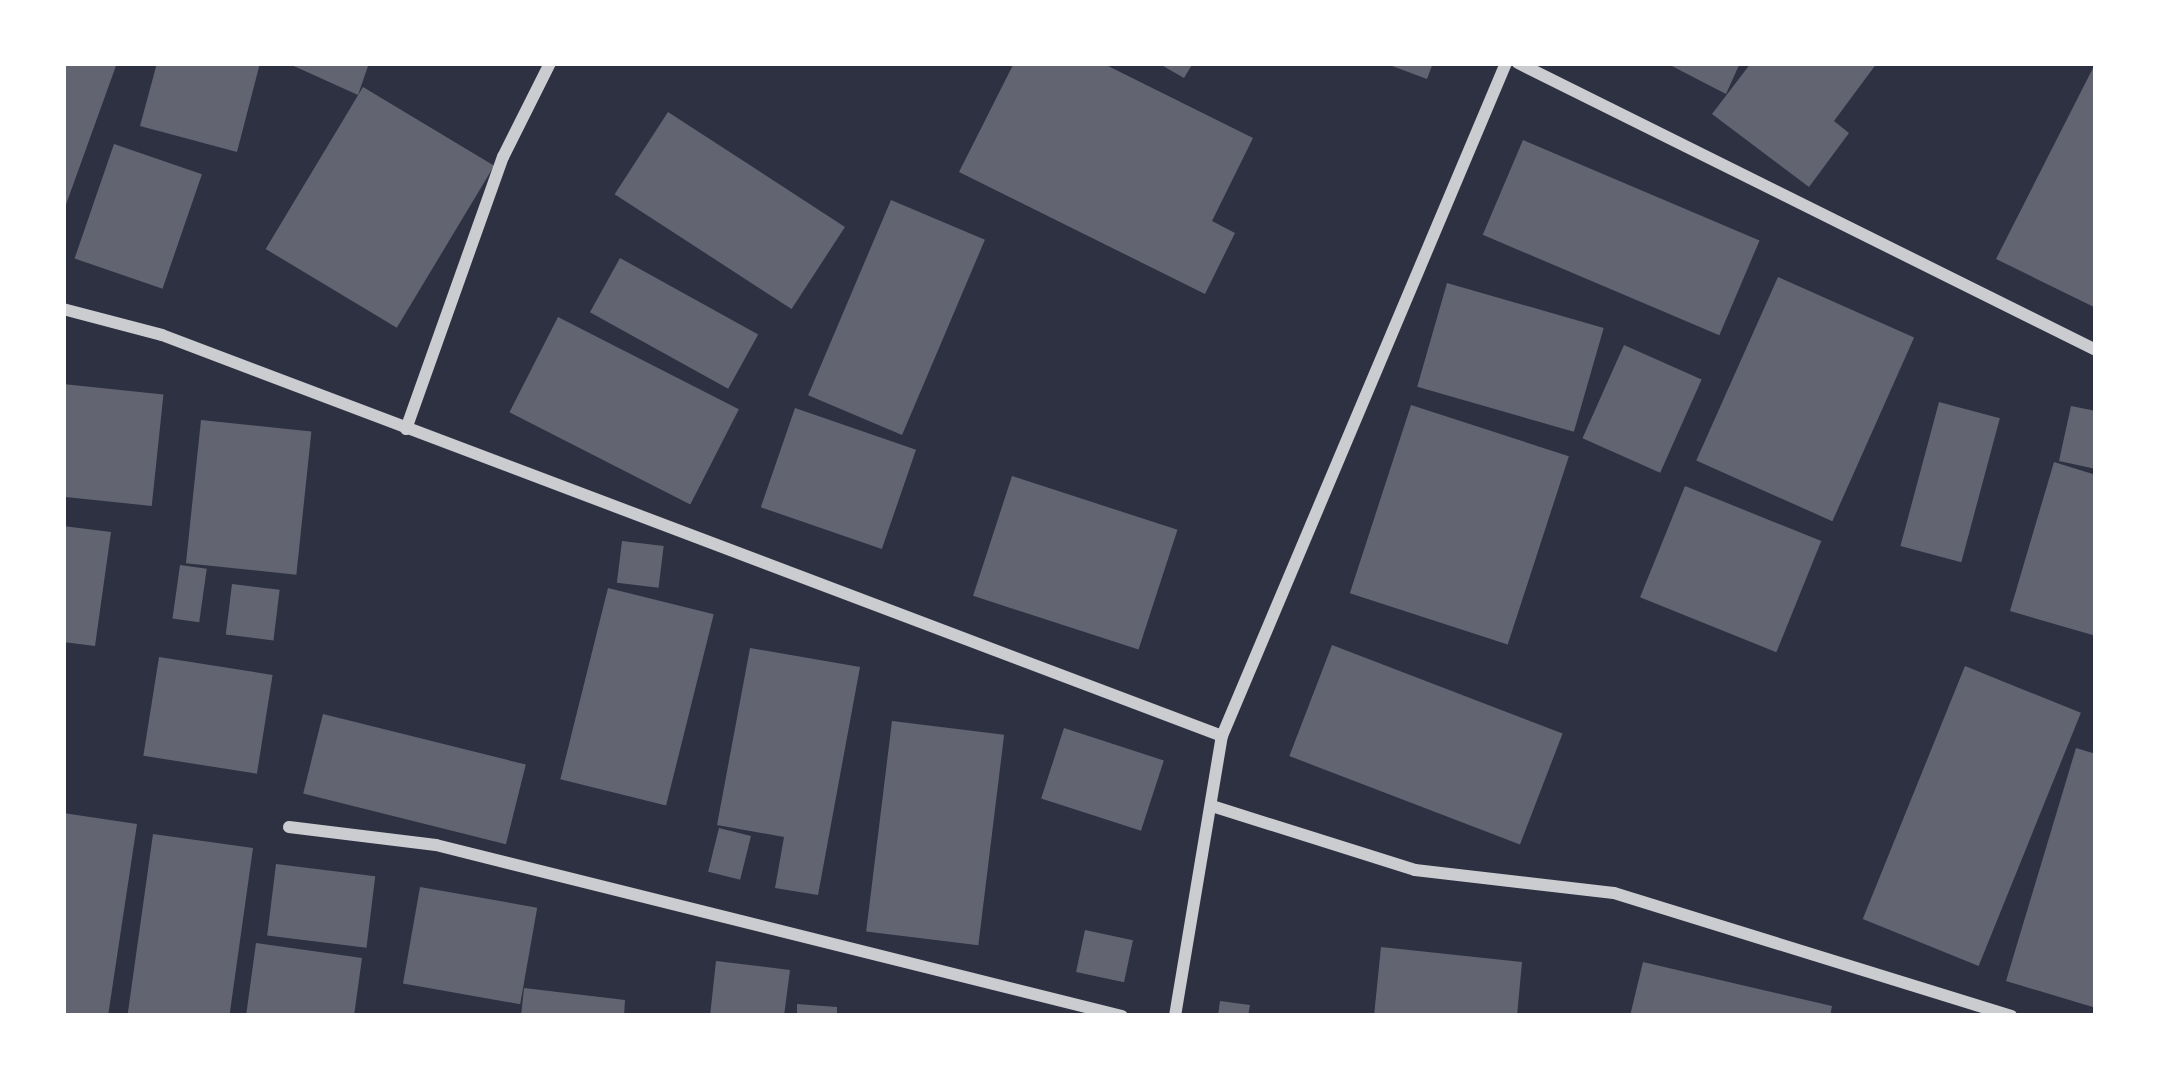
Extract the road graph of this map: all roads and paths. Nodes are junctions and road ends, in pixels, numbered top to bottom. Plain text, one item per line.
1 (550, 63) edge
2 (1506, 63) edge
3 (1518, 63) edge
4 (63, 309) edge
5 (2096, 350) edge
6 (406, 429) junction
7 (1222, 736) junction
8 (1212, 806) junction
9 (289, 826) dead end
10 (1122, 1016) edge
11 (1175, 1016) edge
12 (2011, 1016) edge

1 - 6 street
2 - 7 street
3 - 5 street
4 - 6 street
6 - 7 street
7 - 8 street
8 - 11 street
8 - 12 street
9 - 10 street

